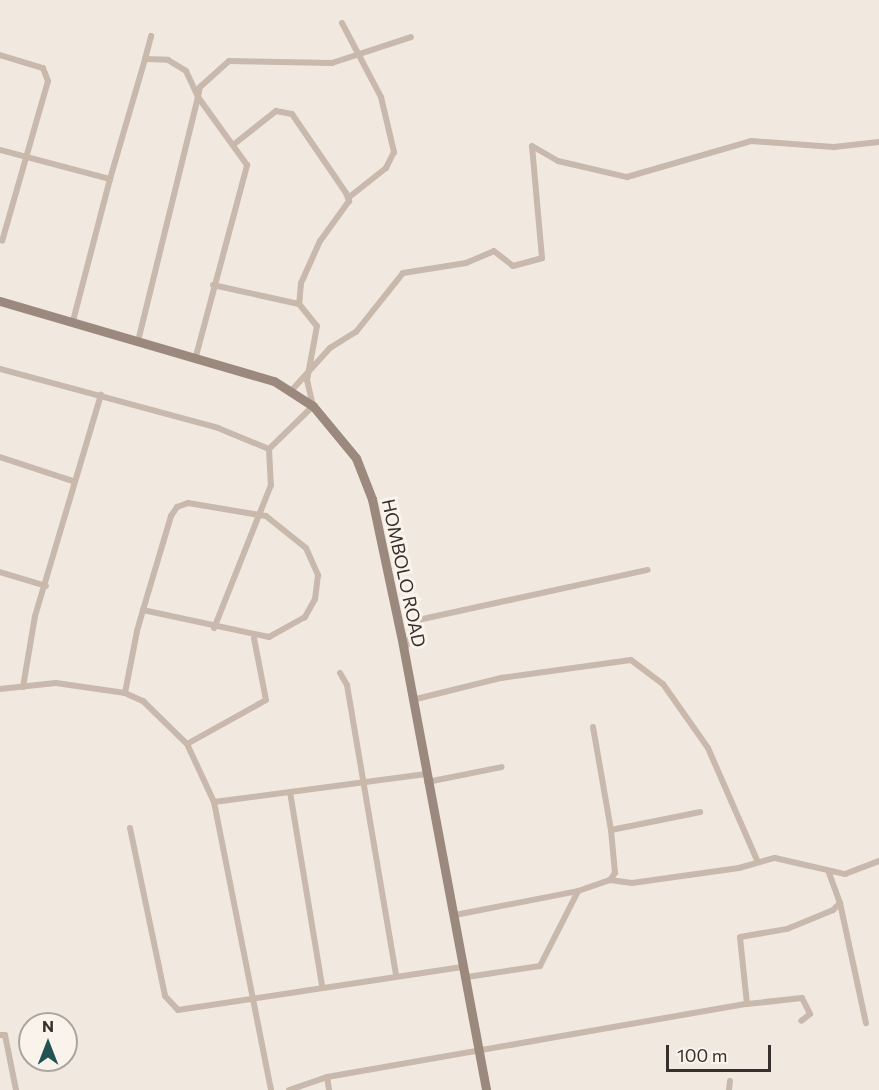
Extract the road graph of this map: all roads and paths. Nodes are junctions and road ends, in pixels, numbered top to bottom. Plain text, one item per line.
1 (342, 23) dead end
2 (151, 36) dead end
3 (411, 37) dead end
4 (0, 55) edge
5 (360, 55) junction
6 (145, 59) junction
7 (198, 96) junction
8 (879, 142) edge
9 (233, 145) junction
10 (0, 150) edge
11 (28, 157) junction
12 (110, 178) junction
13 (348, 198) junction
14 (2, 242) dead end
15 (213, 285) junction
16 (0, 301) edge
17 (299, 304) junction
18 (73, 321) junction
19 (138, 341) junction
20 (196, 356) junction
21 (0, 369) edge
22 (309, 370) junction
23 (291, 391) junction
24 (101, 395) junction
25 (313, 406) junction
26 (269, 449) junction
27 (0, 457) edge
28 (73, 481) junction
29 (261, 514) junction
30 (648, 570) dead end
31 (0, 572) edge
32 (45, 586) junction
33 (143, 610) junction
34 (214, 628) junction
35 (254, 638) junction
36 (404, 652) junction
37 (340, 673) dead end
38 (23, 687) junction
39 (0, 689) edge
40 (125, 693) junction
41 (412, 700) junction
42 (593, 727) dead end
43 (187, 744) junction
44 (502, 767) dead end
45 (427, 778) junction
46 (362, 779) junction
47 (290, 792) junction
48 (214, 802) junction
49 (700, 812) dead end
50 (130, 828) dead end
51 (612, 830) junction
52 (757, 860) junction
53 (879, 861) edge
54 (829, 872) junction
55 (610, 880) junction
56 (578, 891) junction
57 (840, 903) junction
58 (455, 915) junction
59 (464, 967) junction
60 (396, 976) junction
61 (467, 977) junction
62 (322, 985) junction
63 (253, 1002) junction
64 (747, 1004) junction
65 (801, 1021) dead end
66 (866, 1023) dead end
67 (0, 1035) edge
68 (479, 1050) junction
69 (327, 1077) junction
70 (730, 1081) dead end
71 (16, 1090) edge
72 (271, 1090) edge
73 (289, 1090) edge
74 (329, 1090) edge
75 (486, 1090) edge
76 (729, 1090) edge

1 - 5 street
2 - 6 street
3 - 5 street
4 - 11 street
5 - 7 street
5 - 13 street
6 - 7 street
6 - 12 street
7 - 9 street
7 - 19 street
8 - 22 street
9 - 13 street
9 - 15 street
10 - 11 street
11 - 12 street
11 - 14 street
12 - 18 street
13 - 17 street
15 - 17 street
15 - 20 street
16 - 18 street, HOMBOLO ROAD
17 - 22 street
18 - 19 street, HOMBOLO ROAD
19 - 20 street, HOMBOLO ROAD
20 - 23 street, HOMBOLO ROAD
21 - 24 street
22 - 23 street
22 - 25 street
23 - 25 street, HOMBOLO ROAD
24 - 26 street
24 - 28 street
25 - 26 street
25 - 36 street, HOMBOLO ROAD
26 - 29 street
27 - 28 street
28 - 32 street
29 - 33 street
29 - 34 street
29 - 35 street
30 - 36 street
31 - 32 street
32 - 38 street
33 - 34 street
33 - 40 street
34 - 35 street
35 - 43 street
36 - 41 street, HOMBOLO ROAD
37 - 46 street
38 - 39 street
38 - 40 street
40 - 43 street
41 - 45 street, HOMBOLO ROAD
41 - 52 street
42 - 51 street
43 - 48 street
44 - 45 street
45 - 46 street
45 - 58 street, HOMBOLO ROAD
46 - 47 street
46 - 60 street
47 - 48 street
47 - 62 street
48 - 63 street
49 - 51 street
50 - 63 street
51 - 55 street
52 - 54 street
52 - 55 street
53 - 54 street
54 - 57 street
55 - 56 street
56 - 58 street
56 - 61 street
57 - 64 street
57 - 66 street
58 - 59 street, HOMBOLO ROAD
59 - 60 street
59 - 61 street, HOMBOLO ROAD
60 - 62 street
61 - 68 street, HOMBOLO ROAD
62 - 63 street
63 - 72 street
64 - 65 street
64 - 68 street
67 - 71 street
68 - 69 street
68 - 75 street, HOMBOLO ROAD
69 - 73 street
69 - 74 street
70 - 76 street

